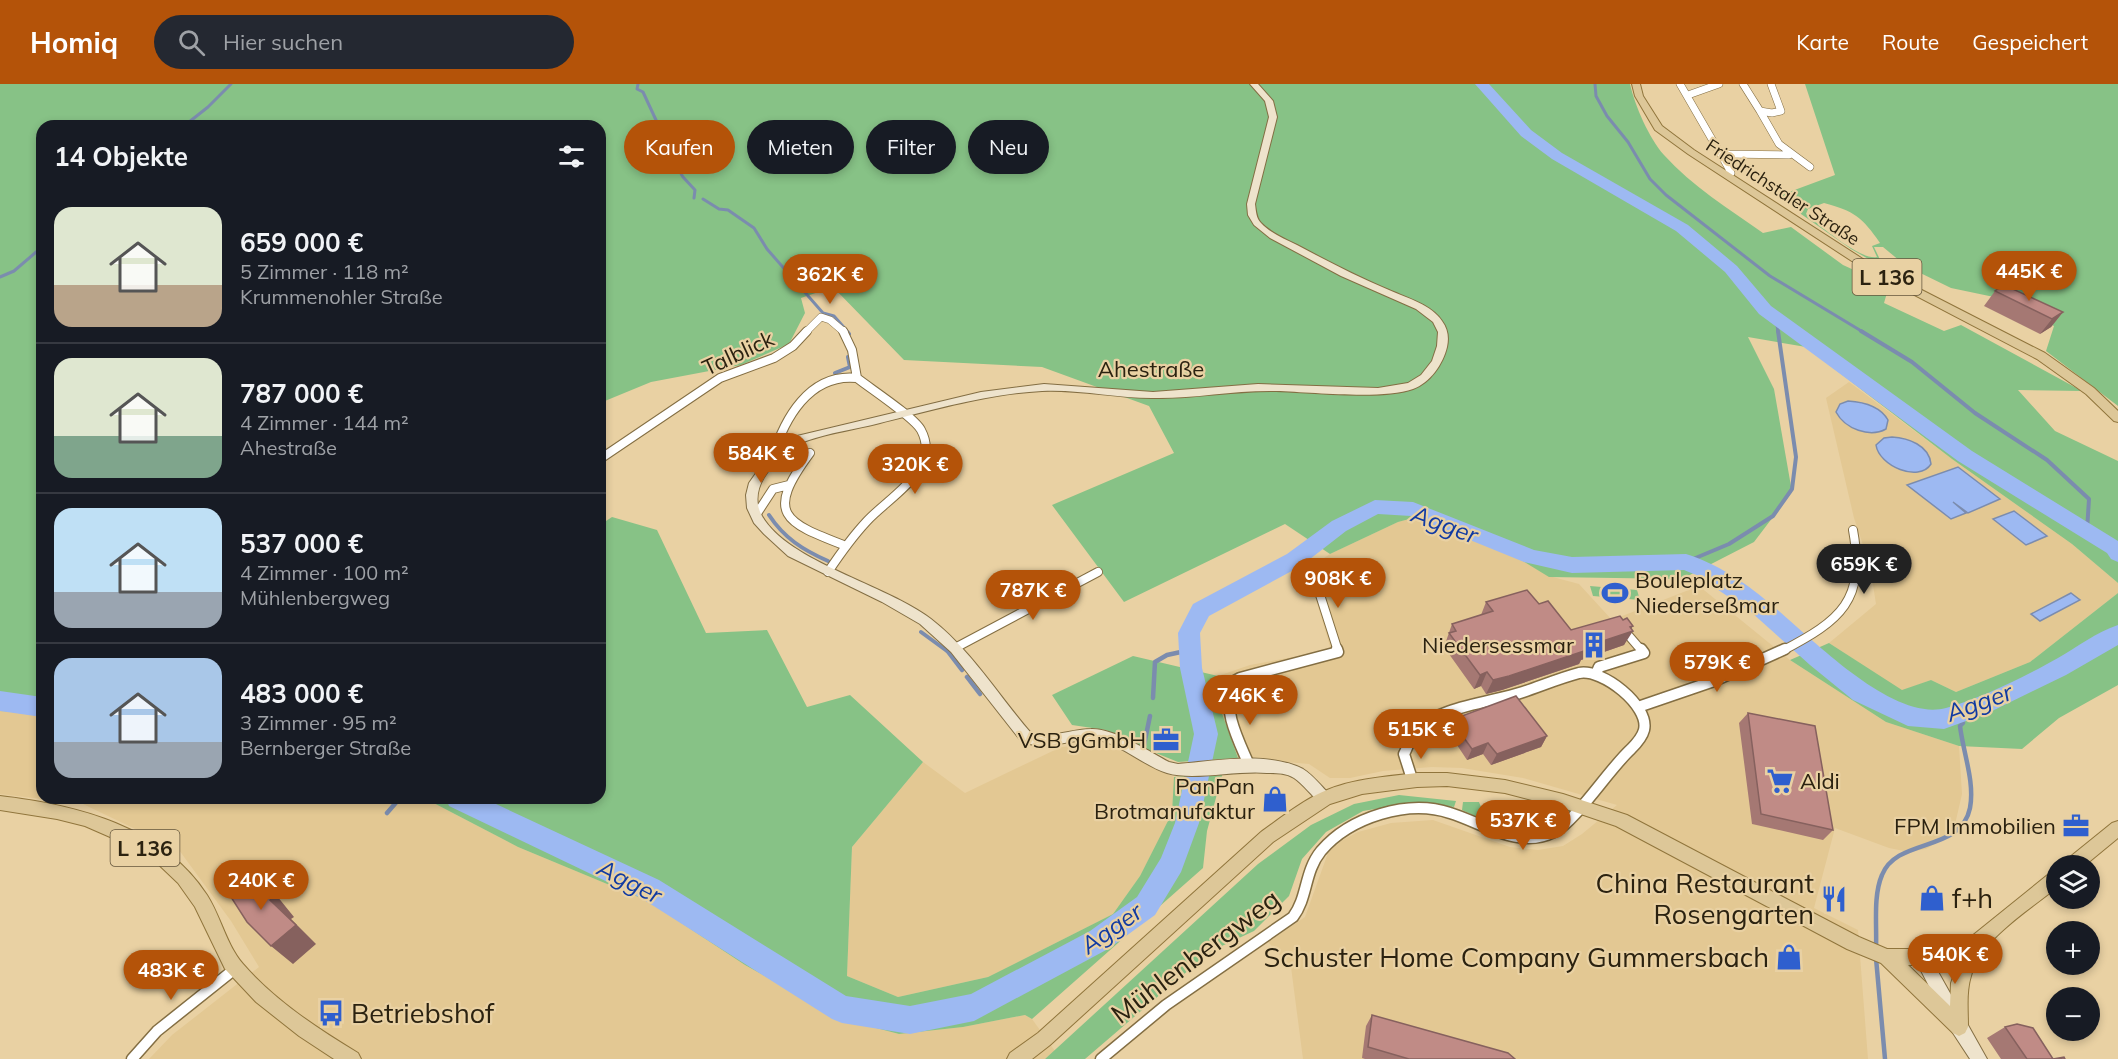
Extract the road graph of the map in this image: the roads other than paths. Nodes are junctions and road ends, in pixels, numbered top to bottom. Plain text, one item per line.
1 (1254, 84) edge
2 (1636, 84) edge
3 (1680, 84) edge
4 (1719, 84) edge
5 (1743, 84) edge
6 (1771, 84) edge
7 (1688, 95) junction
8 (1760, 111) junction
9 (1721, 154) junction
10 (1789, 155) junction
11 (1810, 167) dead end
12 (1727, 174) junction
13 (857, 378) junction
14 (902, 413) junction
15 (2118, 418) edge
16 (810, 453) dead end
17 (606, 455) edge
18 (772, 459) junction
19 (789, 485) junction
20 (756, 515) junction
21 (1853, 530) dead end
22 (846, 546) junction
23 (1324, 563) dead end
24 (828, 572) junction
25 (1098, 572) dead end
26 (1621, 626) edge
27 (955, 648) junction
28 (1596, 674) junction
29 (1638, 707) junction
30 (1249, 765) junction
31 (1412, 779) junction
32 (1325, 799) junction
33 (0, 803) edge
34 (1580, 806) junction
35 (2118, 828) edge
36 (2085, 855) edge
37 (2046, 886) edge
38 (1978, 942) junction
39 (1885, 957) junction
40 (1922, 957) junction
41 (236, 968) junction
42 (1959, 1027) junction
43 (132, 1059) edge
44 (352, 1059) edge
45 (1016, 1059) edge
46 (1101, 1059) edge
47 (1979, 1059) edge

1 - 14 main road, Ahestraße
2 - 12 main road, Friedrichstaler Straße / L 136
3 - 7 street
4 - 7 street
5 - 8 street
6 - 8 street
7 - 9 street
8 - 10 street
9 - 10 street
9 - 12 street
10 - 11 street
12 - 15 main road, Friedrichstaler Straße / L 136
13 - 14 street
13 - 17 street, Talblick
13 - 18 street
14 - 18 main road, Ahestraße
14 - 22 street
16 - 19 street
18 - 20 main road, Ahestraße
19 - 20 street
19 - 22 street
20 - 24 main road
21 - 29 street
22 - 24 street
23 - 30 street
24 - 27 main road
25 - 27 street
26 - 28 street
27 - 30 main road
28 - 29 street
28 - 31 street
29 - 34 street, Mühlenbergweg
30 - 32 main road
31 - 32 main road
31 - 34 main road
32 - 45 main road
33 - 41 main road, L 136
34 - 39 main road
34 - 46 street, Mühlenbergweg
35 - 36 main road
37 - 38 main road
38 - 40 main road
38 - 42 main road
39 - 40 main road
39 - 42 main road
40 - 42 main road
41 - 43 street
41 - 44 main road, L 136
42 - 47 main road

